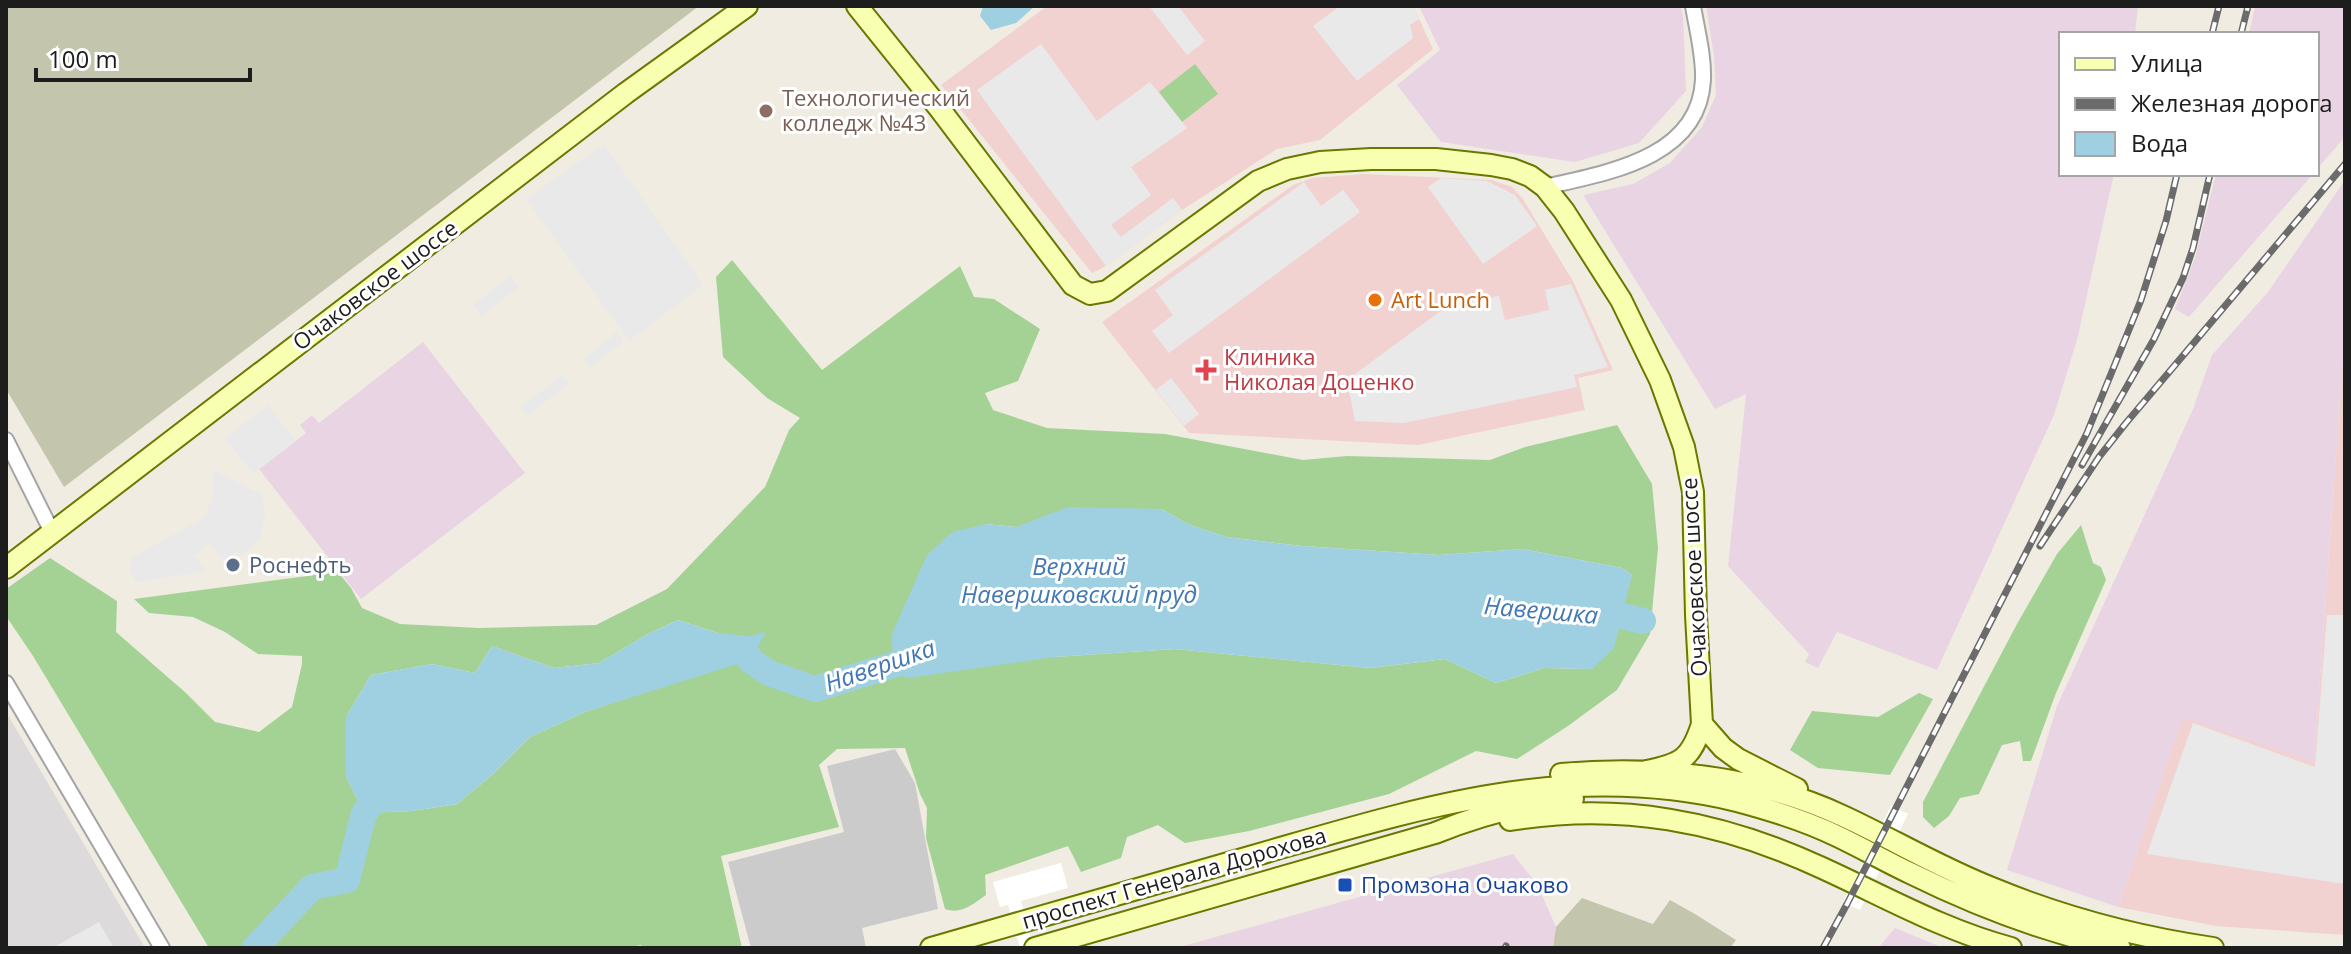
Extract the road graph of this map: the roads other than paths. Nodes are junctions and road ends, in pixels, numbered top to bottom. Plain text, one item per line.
1 (747, 6) edge
2 (857, 6) edge
3 (1693, 6) edge
4 (1545, 187) junction
5 (6, 440) edge
6 (52, 532) junction
7 (6, 568) edge
8 (6, 683) edge
9 (1702, 724) junction
10 (1647, 771) junction
11 (1417, 809) junction
12 (1874, 831) junction
13 (1435, 833) junction
14 (162, 948) edge
15 (931, 948) edge
16 (1035, 948) edge
17 (2011, 948) edge
18 (2064, 948) edge
19 (2120, 948) edge
20 (2213, 948) edge

1 - 6 main road, Очаковское шоссе
2 - 4 main road, Очаковское шоссе
3 - 4 street
4 - 9 main road, Очаковское шоссе
5 - 6 street
6 - 7 main road, Очаковское шоссе
8 - 14 street
9 - 10 main road
9 - 12 main road
10 - 11 main road, проспект Генерала Дорохова
10 - 12 main road, проспект Генерала Дорохова
11 - 15 main road, проспект Генерала Дорохова
11 - 19 main road, проспект Генерала Дорохова
12 - 20 main road, проспект Генерала Дорохова
13 - 16 main road, проспект Генерала Дорохова
13 - 17 main road, проспект Генерала Дорохова
13 - 18 main road, проспект Генерала Дорохова

